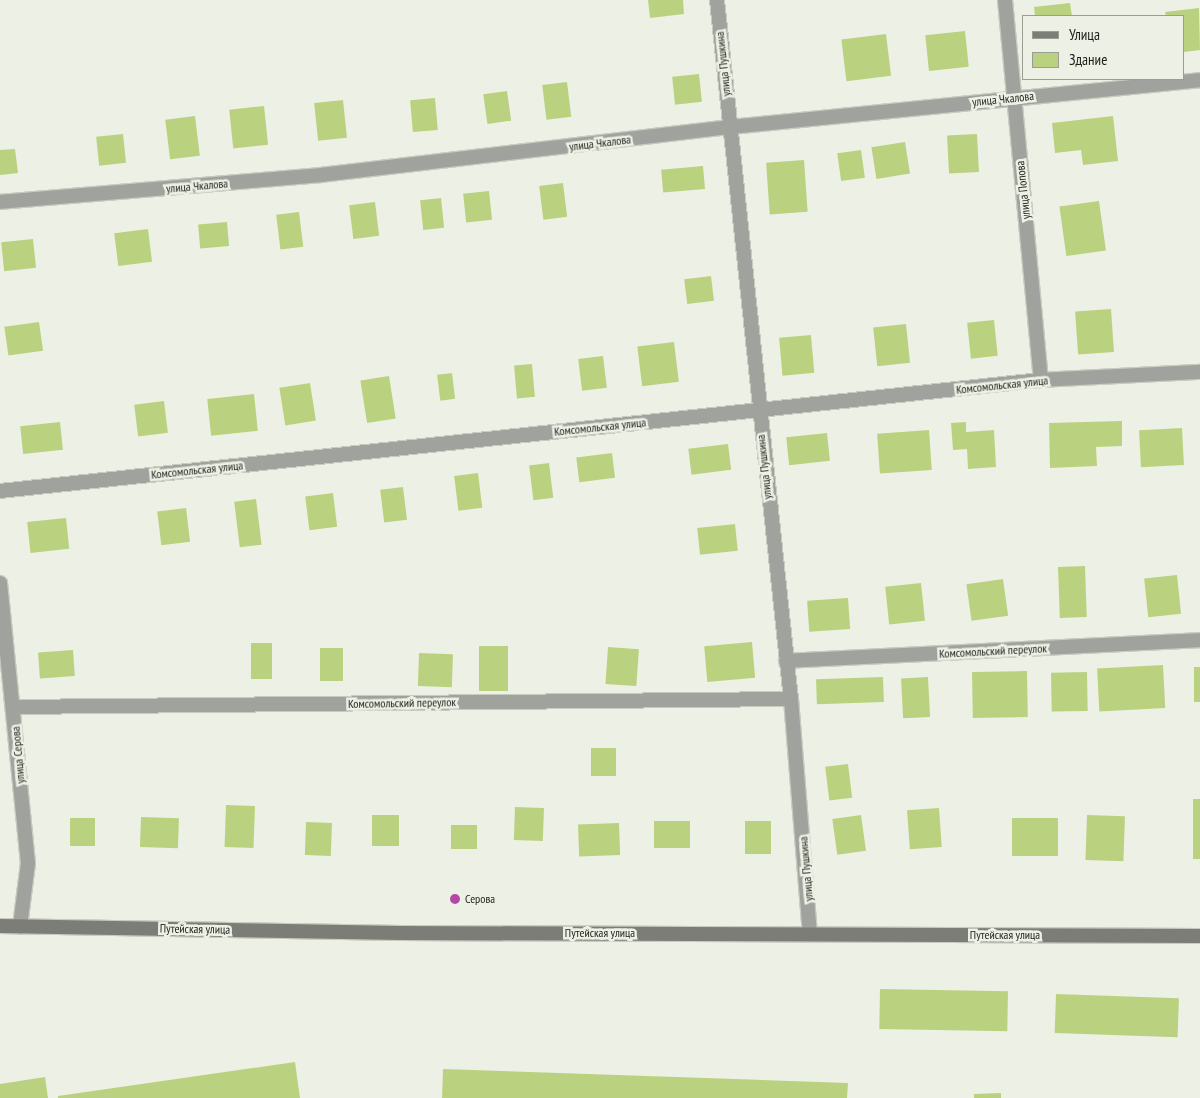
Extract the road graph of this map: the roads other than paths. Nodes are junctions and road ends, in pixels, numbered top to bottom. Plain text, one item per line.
1 (717, 0) edge
2 (1005, 0) edge
3 (1200, 80) edge
4 (1014, 98) junction
5 (730, 127) junction
6 (0, 202) edge
7 (1200, 372) edge
8 (1041, 380) junction
9 (758, 410) junction
10 (0, 491) edge
11 (0, 583) edge
12 (1200, 640) edge
13 (786, 661) junction
14 (791, 699) junction
15 (13, 707) junction
16 (0, 926) edge
17 (20, 926) junction
18 (810, 933) junction
19 (1200, 936) edge

1 - 5 street, улица Пушкина
2 - 4 street, улица Попова
3 - 4 street, улица Чкалова
4 - 5 street, улица Чкалова
4 - 8 street, улица Попова
5 - 6 street, улица Чкалова
5 - 9 street, улица Пушкина
7 - 8 street, Комсомольская улица
8 - 9 street, Комсомольская улица
9 - 10 street, Комсомольская улица
9 - 13 street, улица Пушкина
11 - 15 street, улица Серова
12 - 13 street, Комсомольский переулок
13 - 14 street, улица Пушкина
14 - 15 street, Комсомольский переулок
14 - 18 street, улица Пушкина
15 - 17 street, улица Серова
16 - 17 main road, Путейская улица
17 - 18 main road, Путейская улица
18 - 19 main road, Путейская улица

